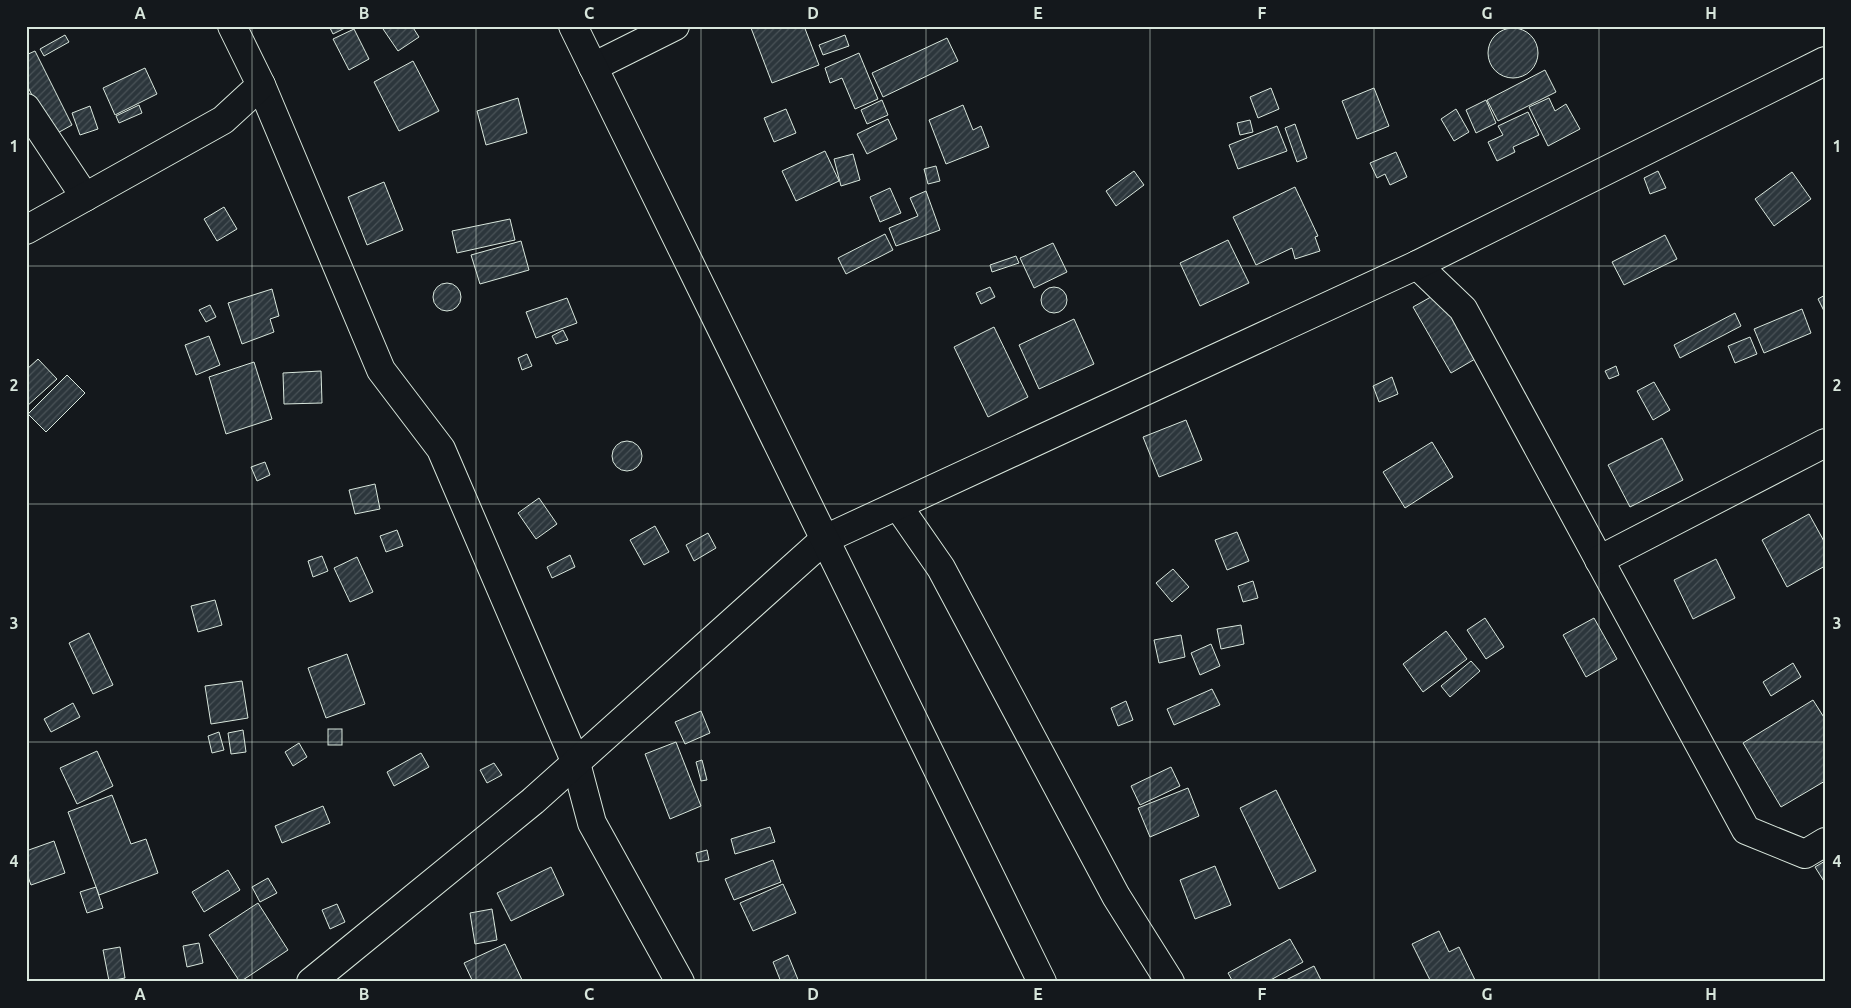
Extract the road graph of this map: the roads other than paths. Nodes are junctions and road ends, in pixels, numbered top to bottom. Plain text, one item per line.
1 (232, 26) edge
2 (573, 26) edge
3 (672, 27) edge
4 (1825, 61) edge
5 (593, 67) junction
6 (261, 85) junction
7 (26, 108) edge
8 (86, 197) junction
9 (26, 230) edge
10 (1417, 265) junction
11 (1825, 444) edge
12 (898, 506) junction
13 (825, 540) junction
14 (1599, 560) junction
15 (576, 762) junction
16 (1825, 842) edge
17 (311, 982) edge
18 (680, 982) edge
19 (1042, 982) edge
20 (1170, 982) edge

1 - 6 main road
2 - 5 main road
3 - 5 main road
4 - 10 main road
5 - 13 main road
6 - 8 main road
6 - 15 main road
7 - 8 main road
8 - 9 main road
10 - 12 main road
10 - 14 main road
11 - 14 main road
12 - 13 main road
12 - 20 main road
13 - 15 main road
13 - 19 main road
14 - 16 main road
15 - 17 main road
15 - 18 main road

